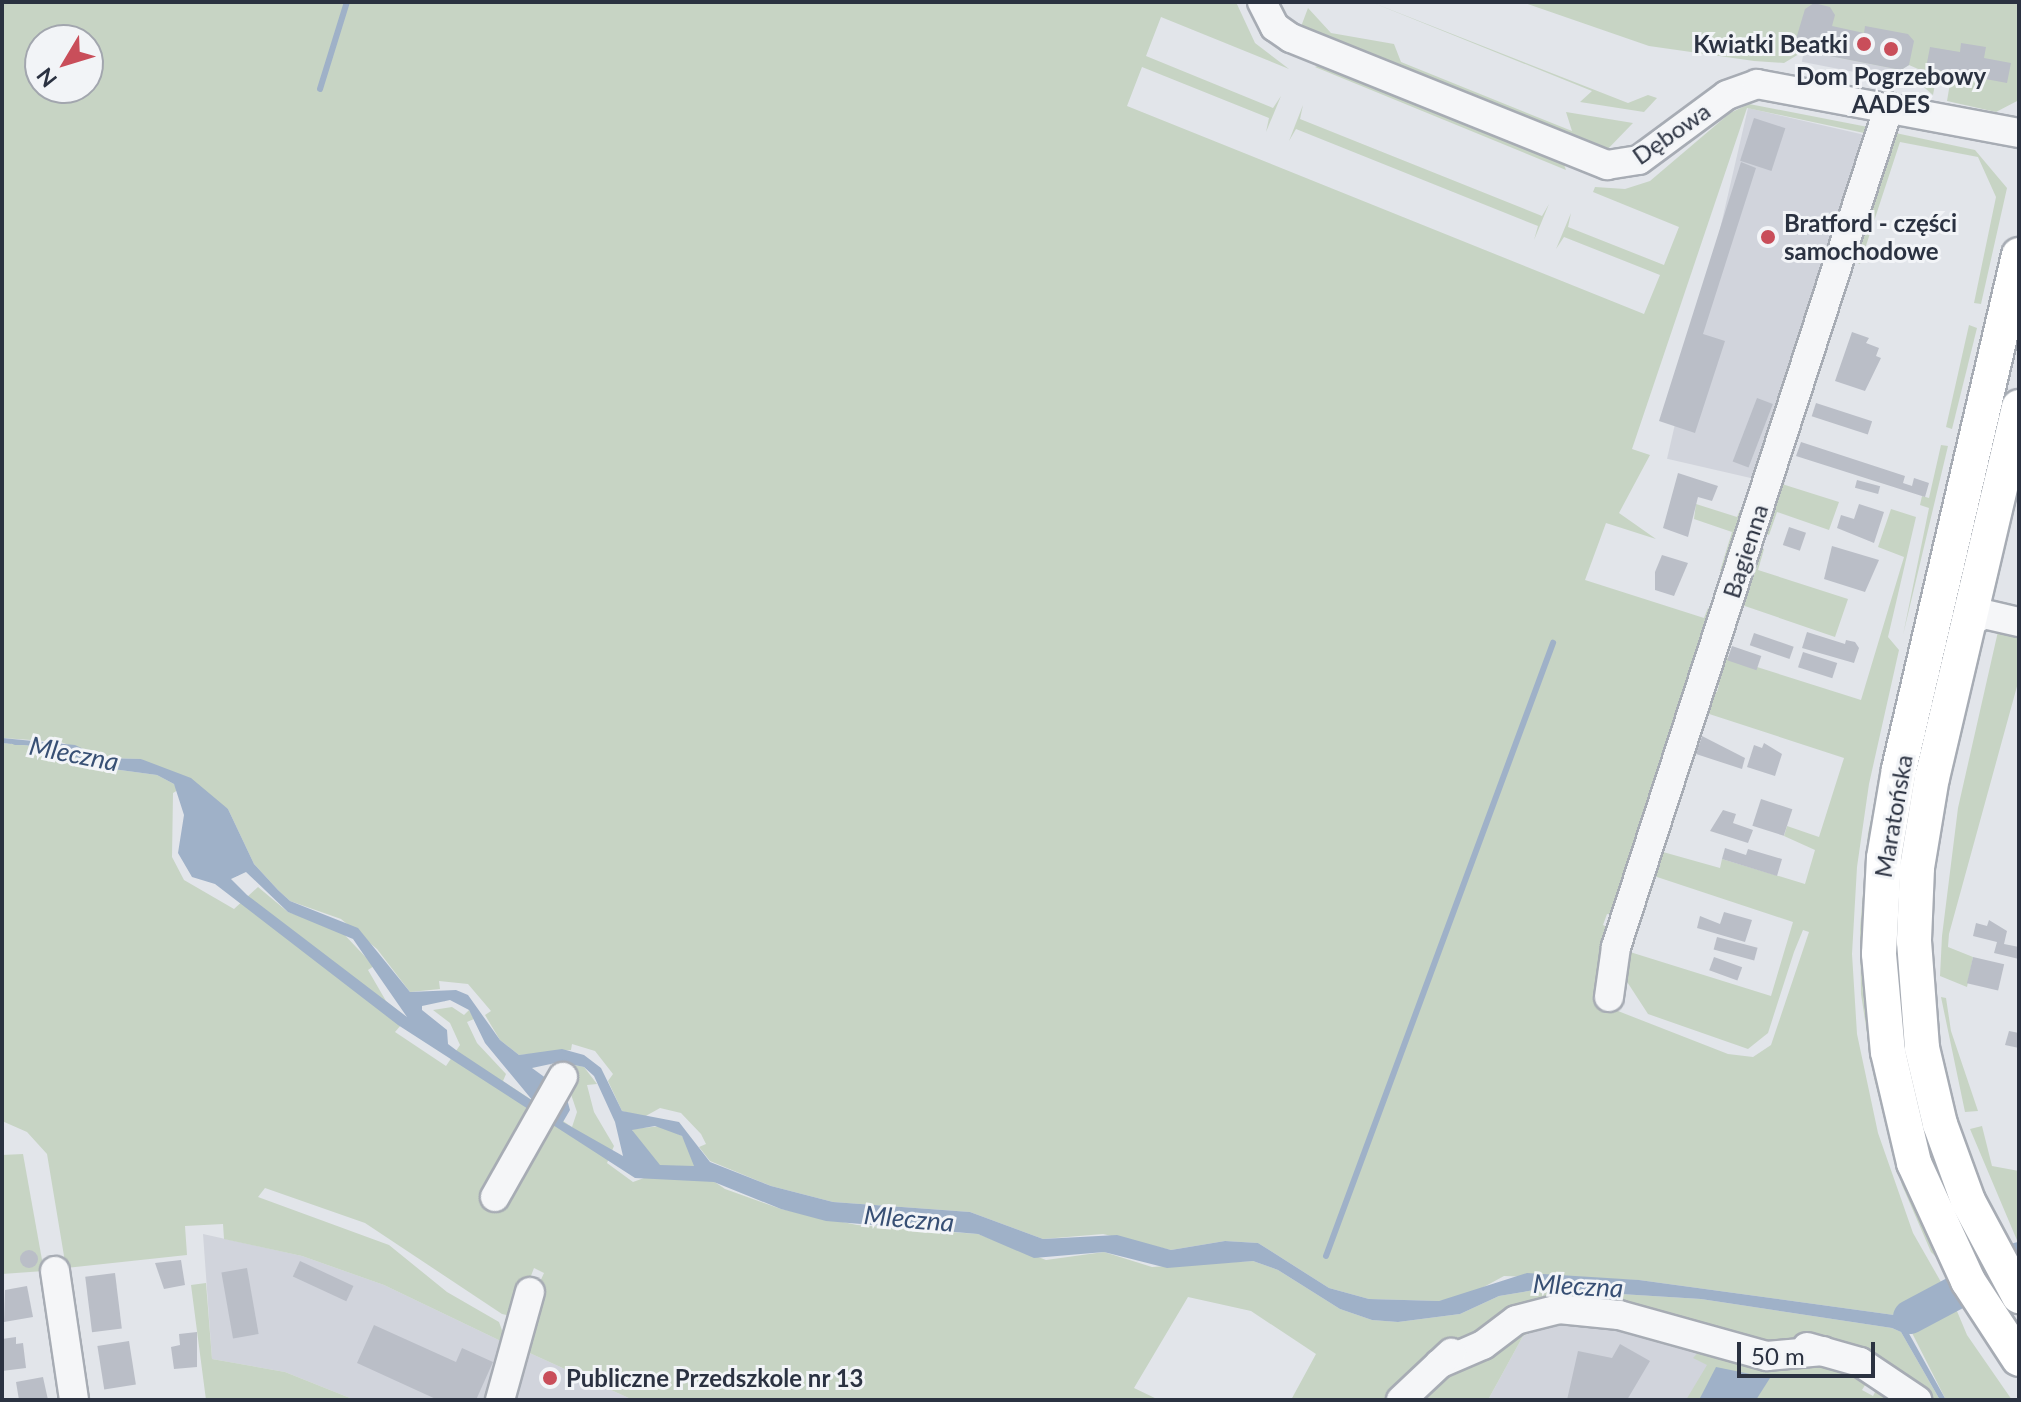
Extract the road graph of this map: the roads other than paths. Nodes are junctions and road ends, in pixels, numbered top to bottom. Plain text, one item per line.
1 (1262, 2) edge
2 (1889, 107) junction
3 (2019, 133) edge
4 (2019, 255) edge
5 (2019, 407) edge
6 (1988, 614) edge
7 (1609, 997) dead end
8 (563, 1077) dead end
9 (496, 1194) dead end
10 (55, 1271) dead end
11 (2016, 1291) edge
12 (530, 1292) dead end
13 (2019, 1359) edge
14 (74, 1400) edge
15 (500, 1400) edge
16 (1401, 1400) edge
17 (1917, 1400) edge

1 - 2 street, Dębowa
2 - 3 street, Dębowa
2 - 7 street, Bagienna
4 - 13 main road, Maratońska
5 - 6 main road, Maratońska
6 - 11 main road, Maratońska
8 - 9 street
10 - 14 street
12 - 15 street
16 - 17 street

